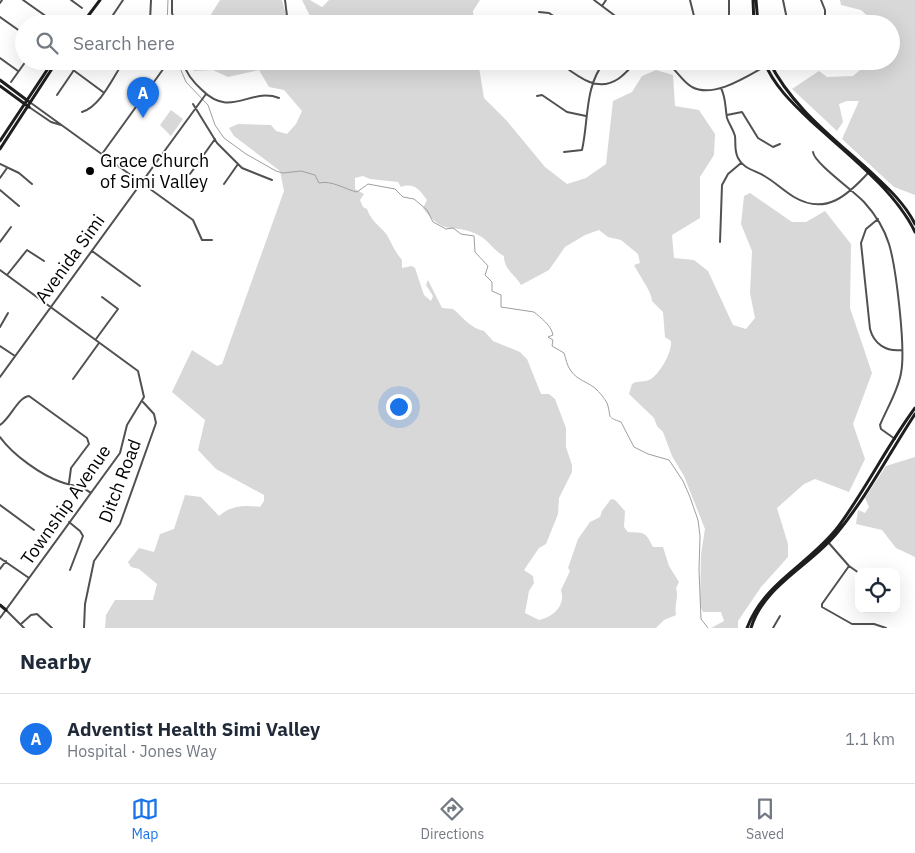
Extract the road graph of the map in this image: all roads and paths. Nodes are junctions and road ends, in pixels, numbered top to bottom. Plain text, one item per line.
1 (2, 0) edge
2 (23, 0) edge
3 (71, 0) edge
4 (100, 0) edge
5 (124, 0) edge
6 (151, 0) edge
7 (172, 0) edge
8 (286, 0) edge
9 (594, 0) edge
10 (606, 0) edge
11 (690, 0) edge
12 (729, 0) edge
13 (755, 0) edge
14 (783, 0) edge
15 (821, 0) edge
16 (0, 3) edge
17 (602, 6) junction
18 (82, 8) dead end
19 (539, 12) dead end
20 (44, 15) edge
21 (89, 15) edge
22 (113, 15) edge
23 (150, 15) edge
24 (174, 15) edge
25 (287, 15) edge
26 (552, 15) edge
27 (614, 15) edge
28 (694, 15) edge
29 (729, 15) edge
30 (756, 15) edge
31 (786, 15) edge
32 (825, 15) edge
33 (0, 17) edge
34 (15, 28) edge
35 (0, 58) edge
36 (15, 68) edge
37 (48, 70) edge
38 (51, 70) edge
39 (74, 70) joint
40 (118, 70) edge
41 (163, 70) edge
42 (187, 70) edge
43 (570, 70) edge
44 (600, 70) edge
45 (628, 70) edge
46 (675, 70) edge
47 (758, 70) edge
48 (769, 70) edge
49 (774, 70) edge
50 (19, 71) edge
51 (0, 80) edge
52 (11, 82) dead end
53 (592, 83) junction
54 (0, 86) edge
55 (720, 88) junction
56 (103, 92) junction
57 (57, 95) dead end
58 (206, 95) junction
59 (537, 96) dead end
60 (280, 98) dead end
61 (28, 103) junction
62 (192, 104) dead end
63 (196, 108) junction
64 (82, 112) dead end
65 (727, 114) junction
66 (586, 116) junction
67 (63, 125) junction
68 (215, 139) junction
69 (0, 141) edge
70 (780, 144) dead end
71 (0, 149) edge
72 (564, 152) dead end
73 (813, 152) dead end
74 (102, 154) junction
75 (741, 163) junction
76 (0, 164) edge
77 (238, 164) junction
78 (7, 168) junction
79 (869, 172) junction
80 (190, 174) dead end
81 (0, 178) edge
82 (272, 180) dead end
83 (141, 183) junction
84 (32, 184) dead end
85 (224, 184) dead end
86 (0, 190) edge
87 (852, 190) junction
88 (18, 206) dead end
89 (878, 219) junction
90 (915, 224) edge
91 (11, 227) dead end
92 (915, 232) edge
93 (212, 240) dead end
94 (0, 242) edge
95 (720, 242) dead end
96 (92, 251) junction
97 (44, 261) dead end
98 (0, 270) edge
99 (7, 275) junction
100 (140, 286) dead end
101 (102, 297) dead end
102 (51, 307) junction
103 (8, 313) dead end
104 (0, 327) edge
105 (96, 340) junction
106 (99, 343) junction
107 (0, 346) edge
108 (902, 350) junction
109 (15, 356) junction
110 (0, 377) edge
111 (73, 379) dead end
112 (143, 402) junction
113 (915, 408) edge
114 (915, 414) edge
115 (0, 426) edge
116 (0, 438) edge
117 (896, 439) junction
118 (69, 483) junction
119 (91, 493) junction
120 (0, 505) edge
121 (69, 522) junction
122 (34, 530) dead end
123 (827, 542) junction
124 (0, 558) edge
125 (6, 561) junction
126 (849, 566) junction
127 (0, 569) edge
128 (70, 570) dead end
129 (855, 570) edge
130 (29, 578) junction
131 (0, 605) edge
132 (6, 610) junction
133 (780, 616) dead end
134 (0, 618) edge
135 (21, 624) junction
136 (852, 624) junction
137 (24, 628) edge
138 (52, 628) edge
139 (84, 628) edge
140 (749, 628) edge
141 (773, 628) edge
142 (852, 628) edge
143 (886, 628) edge

1 - 16 street
2 - 20 street
3 - 18 street
4 - 21 street
5 - 22 street
6 - 23 street
7 - 24 street
8 - 25 street
9 - 17 street
10 - 17 street
11 - 28 street
12 - 29 street
13 - 30 street
14 - 31 street
15 - 32 street
17 - 27 street
19 - 26 street
33 - 34 street
35 - 36 street
37 - 61 street
38 - 61 street
39 - 56 street
39 - 57 street
40 - 56 street
41 - 74 street
42 - 58 street
43 - 53 street
44 - 53 street
45 - 53 street
46 - 55 street
47 - 55 street
48 - 79 street
49 - 79 street
50 - 52 street
51 - 61 street
53 - 66 street
54 - 61 street
55 - 65 street
56 - 64 street
58 - 60 street
58 - 63 street, Avenida Simi
59 - 66 street
61 - 67 street
61 - 67 street
61 - 69 street
61 - 71 street
62 - 63 street
63 - 68 street
63 - 83 street, Avenida Simi
65 - 70 street
65 - 75 street
66 - 72 street
67 - 74 street
68 - 77 street
68 - 80 street
73 - 87 street
74 - 83 street
75 - 87 street
75 - 95 street
76 - 78 street
77 - 82 street
77 - 85 street
78 - 81 street
78 - 84 street
79 - 87 street
79 - 90 street
79 - 92 street
83 - 93 street
83 - 96 street, Avenida Simi
86 - 88 street
87 - 89 street
89 - 108 street
89 - 108 street
91 - 94 street
96 - 100 street
96 - 102 street, Avenida Simi
97 - 99 street
98 - 99 street
99 - 102 street
101 - 105 street
102 - 105 street
102 - 109 street, Avenida Simi
103 - 104 street
105 - 106 street
106 - 111 street
106 - 112 street
107 - 109 street
108 - 117 street
109 - 110 street, Avenida Simi
112 - 119 street, Township Avenue
112 - 139 street, Ditch Road
113 - 117 street
114 - 117 street
115 - 118 street
116 - 118 street
117 - 123 street
118 - 119 street
119 - 121 street, Township Avenue
120 - 122 street
121 - 128 street
121 - 130 street, Township Avenue
123 - 126 street
123 - 140 street
124 - 125 street
125 - 127 street
125 - 130 street
126 - 129 street
126 - 136 street
130 - 132 street, Township Avenue
131 - 132 street
132 - 134 street, Township Avenue
132 - 135 street
133 - 141 street
135 - 137 street
135 - 138 street
136 - 142 street
136 - 143 street

